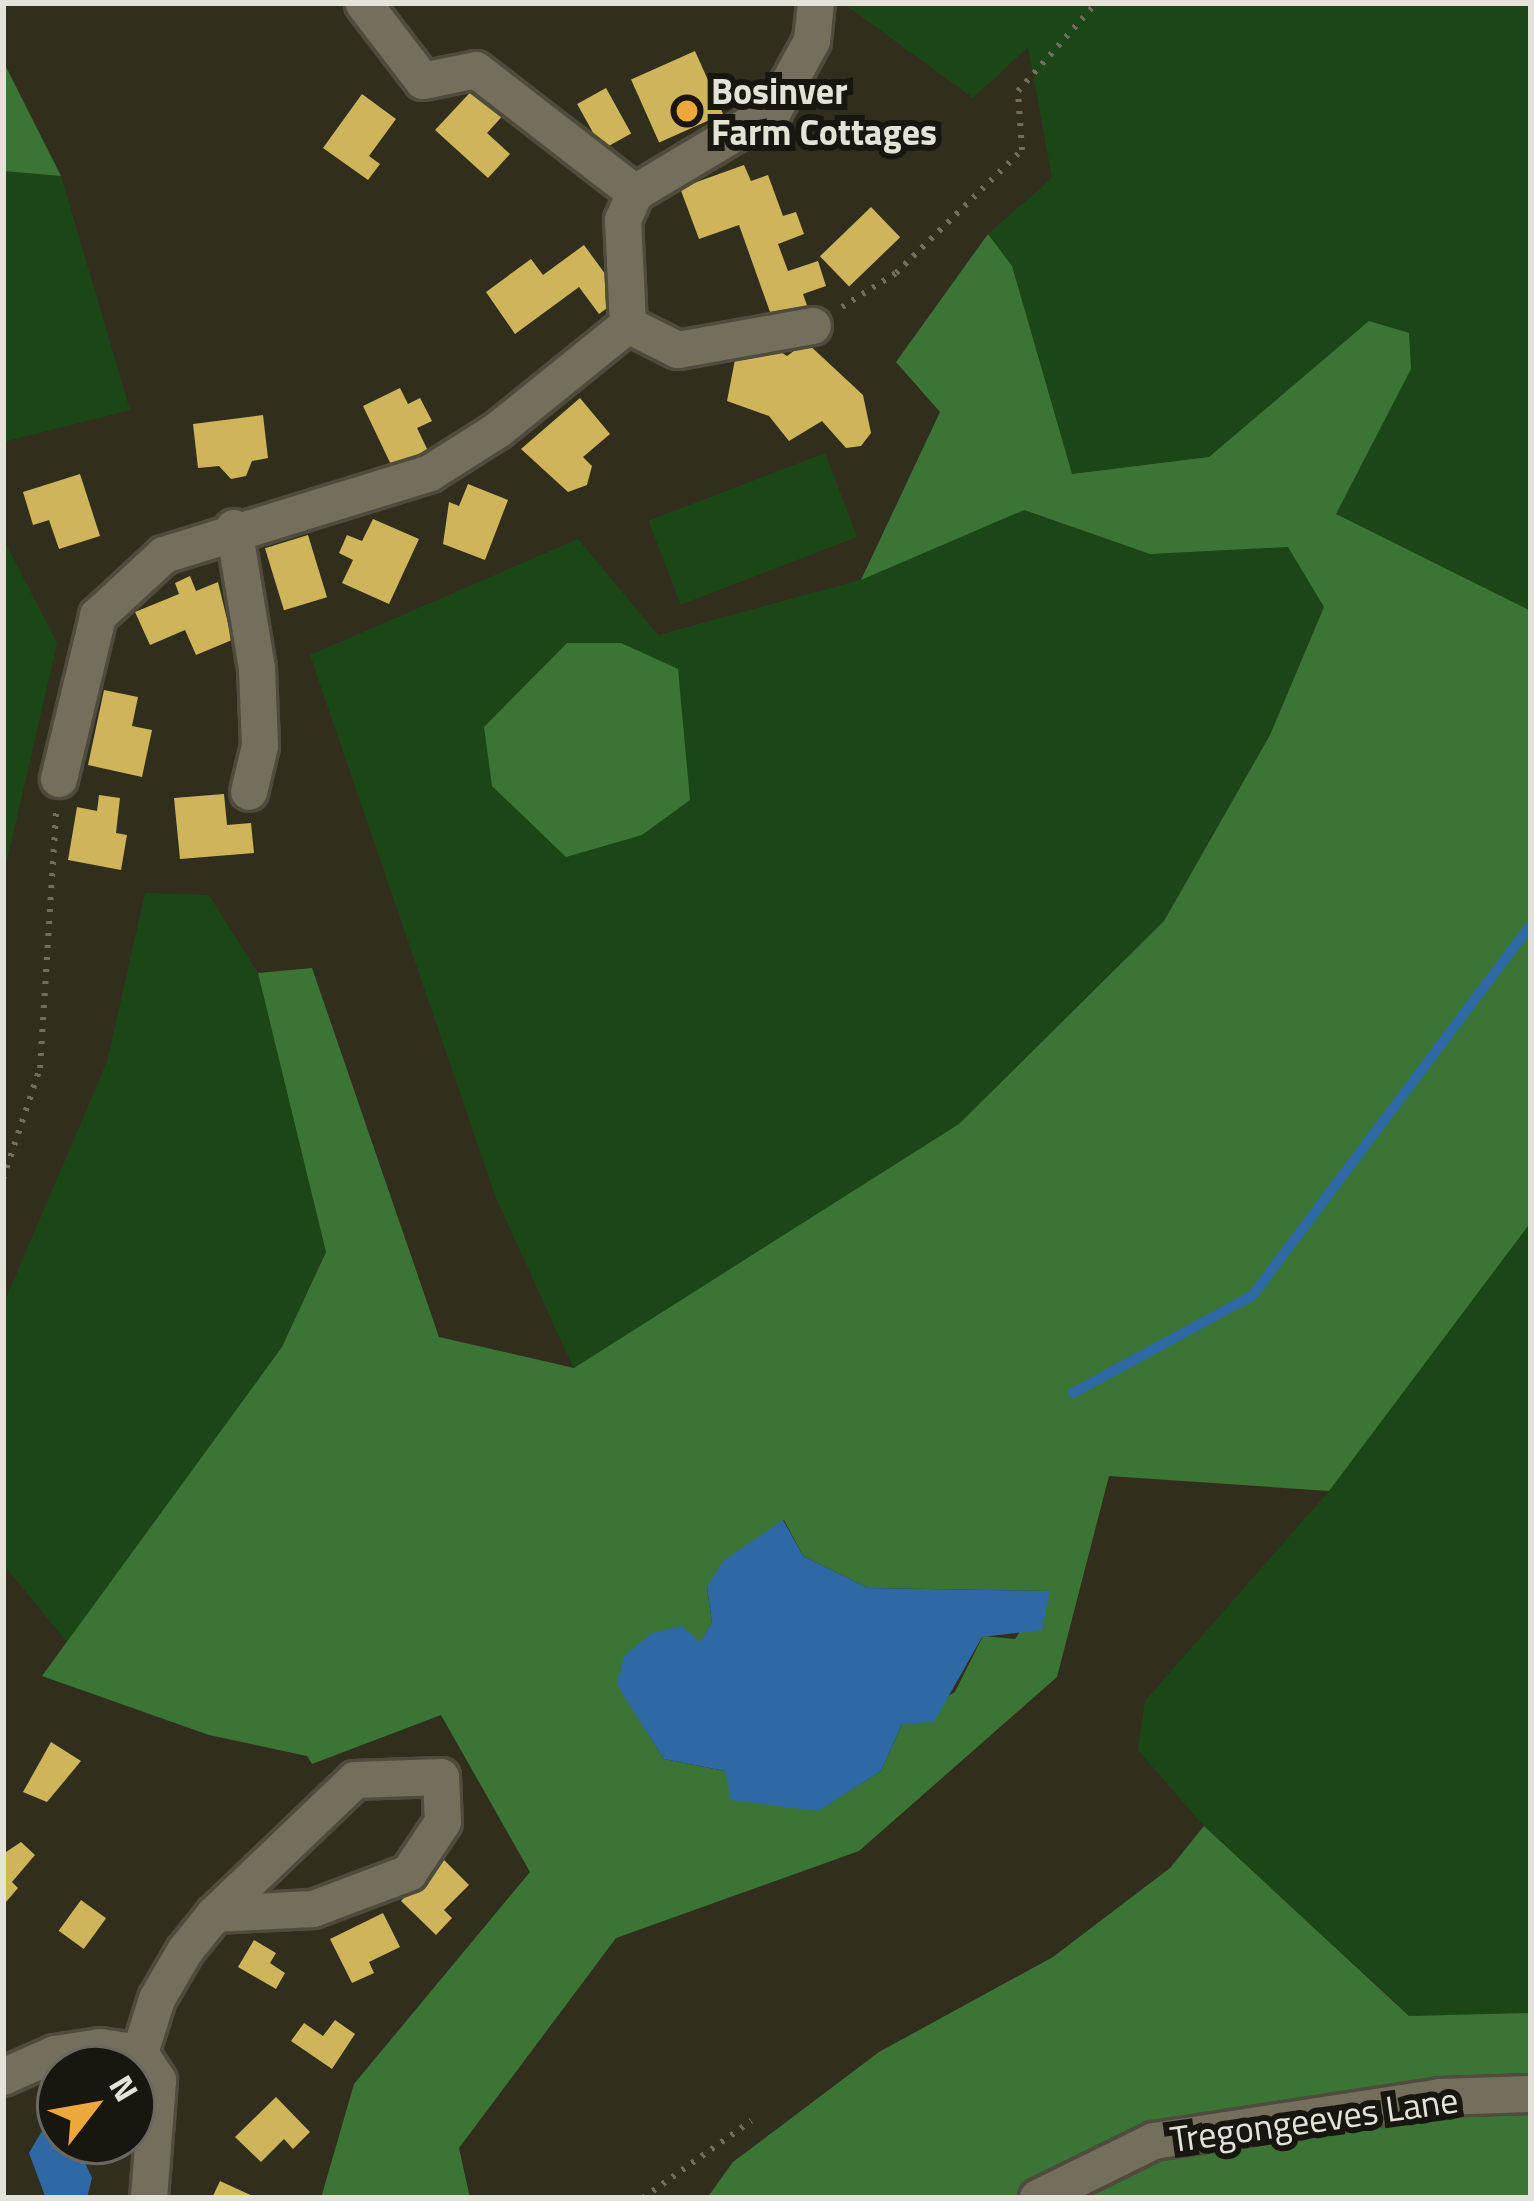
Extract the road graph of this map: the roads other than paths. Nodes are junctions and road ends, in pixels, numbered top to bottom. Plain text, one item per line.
1 (816, 3) edge
2 (364, 4) edge
3 (634, 193) junction
4 (628, 325) junction
5 (813, 326) road end
6 (234, 528) junction
7 (58, 779) road end
8 (249, 792) dead end
9 (214, 1914) junction
10 (143, 2045) edge
11 (36, 2063) edge
12 (3, 2078) edge
13 (1531, 2094) edge
14 (152, 2165) edge
15 (149, 2198) edge
16 (1039, 2198) edge

1 - 3 street
2 - 3 street
3 - 4 street
4 - 5 street
4 - 6 street
6 - 7 street
6 - 8 street
9 - 9 street
9 - 10 street
11 - 12 street
13 - 16 street, Tregongeeves Lane
14 - 15 street

